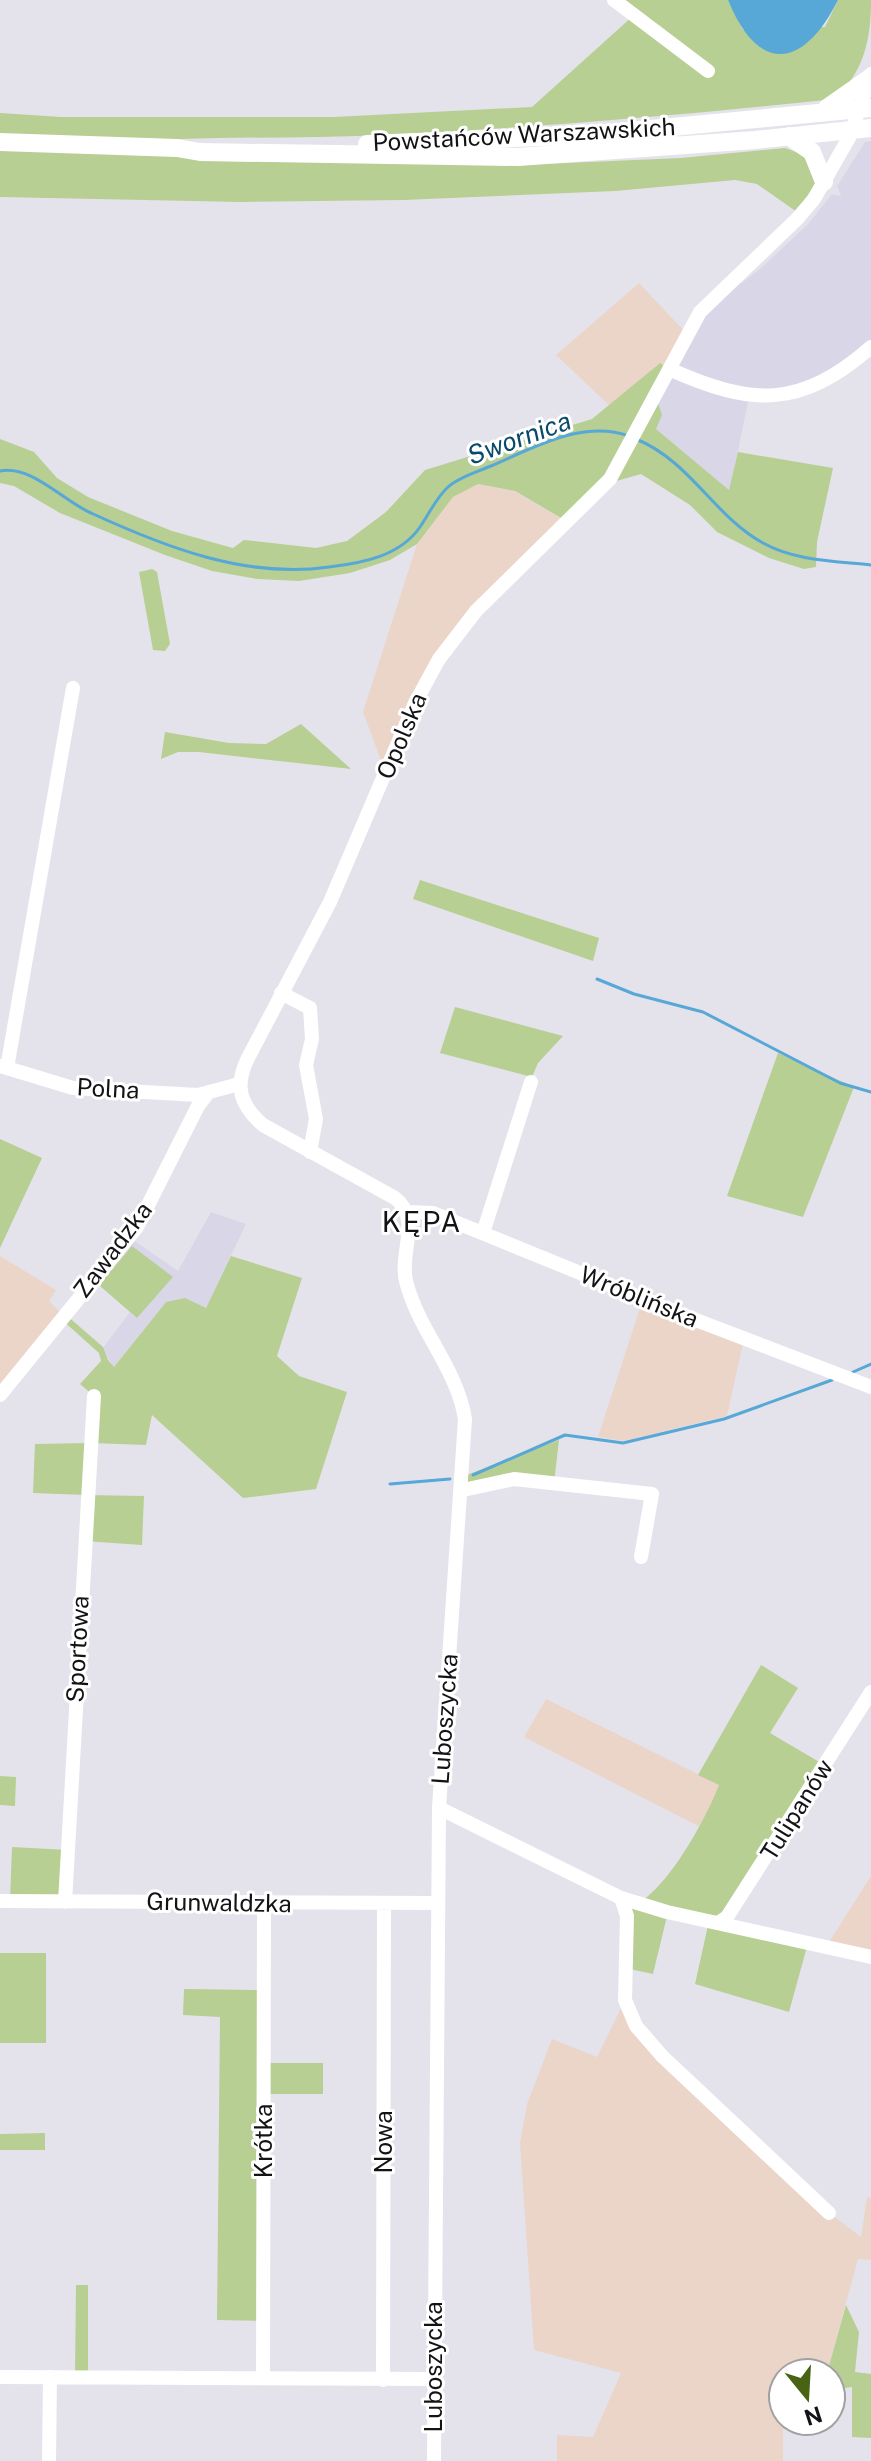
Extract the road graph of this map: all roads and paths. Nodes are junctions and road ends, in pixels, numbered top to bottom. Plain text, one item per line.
1 (614, 0) edge
2 (708, 71) dead end
3 (870, 76) edge
4 (866, 108) edge
5 (821, 112) junction
6 (862, 128) edge
7 (789, 136) junction
8 (0, 142) edge
9 (177, 148) junction
10 (824, 182) junction
11 (871, 347) edge
12 (669, 369) junction
13 (73, 688) dead end
14 (281, 993) junction
15 (3, 1067) edge
16 (531, 1082) dead end
17 (239, 1084) junction
18 (214, 1092) junction
19 (310, 1152) junction
20 (407, 1212) junction
21 (483, 1233) junction
22 (871, 1387) edge
23 (0, 1395) edge
24 (94, 1396) dead end
25 (463, 1490) junction
26 (641, 1557) dead end
27 (871, 1692) edge
28 (439, 1808) junction
29 (621, 1898) junction
30 (0, 1901) edge
31 (65, 1902) junction
32 (384, 1903) junction
33 (438, 1903) junction
34 (264, 1904) junction
35 (718, 1923) junction
36 (871, 1957) edge
37 (829, 2213) dead end
38 (0, 2377) edge
39 (50, 2377) junction
40 (263, 2378) junction
41 (434, 2379) junction
42 (383, 2380) junction
43 (49, 2461) edge
44 (434, 2461) edge

1 - 2 street
3 - 4 street
3 - 5 main road
4 - 5 main road, Powstańców Warszawskich
4 - 6 street, Opolska
5 - 9 main road, Powstańców Warszawskich
6 - 7 main road, Powstańców Warszawskich
6 - 10 street, Opolska
7 - 9 main road, Powstańców Warszawskich
7 - 10 main road
8 - 9 main road, Powstańców Warszawskich
10 - 12 street, Opolska
11 - 12 street
12 - 14 street, Opolska
13 - 15 street
14 - 17 street, Opolska
14 - 19 street
15 - 18 street, Polna
16 - 21 street
17 - 18 street, Polna
17 - 19 street
18 - 23 street, Zawadzka
19 - 20 street
20 - 21 street, Wróblińska
20 - 25 street, Luboszycka
21 - 22 street, Wróblińska
24 - 31 street, Sportowa
25 - 26 street
25 - 28 street, Luboszycka
27 - 35 street, Tulipanów
28 - 29 street
28 - 33 street, Luboszycka
29 - 35 street
29 - 37 street
30 - 31 street, Grunwaldzka
31 - 34 street, Grunwaldzka
32 - 33 street, Grunwaldzka
32 - 34 street, Grunwaldzka
32 - 42 street, Nowa
33 - 41 street, Luboszycka
34 - 40 street, Krótka
35 - 36 street
38 - 39 street
39 - 40 street
39 - 43 street
40 - 42 street
41 - 42 street
41 - 44 street, Luboszycka

